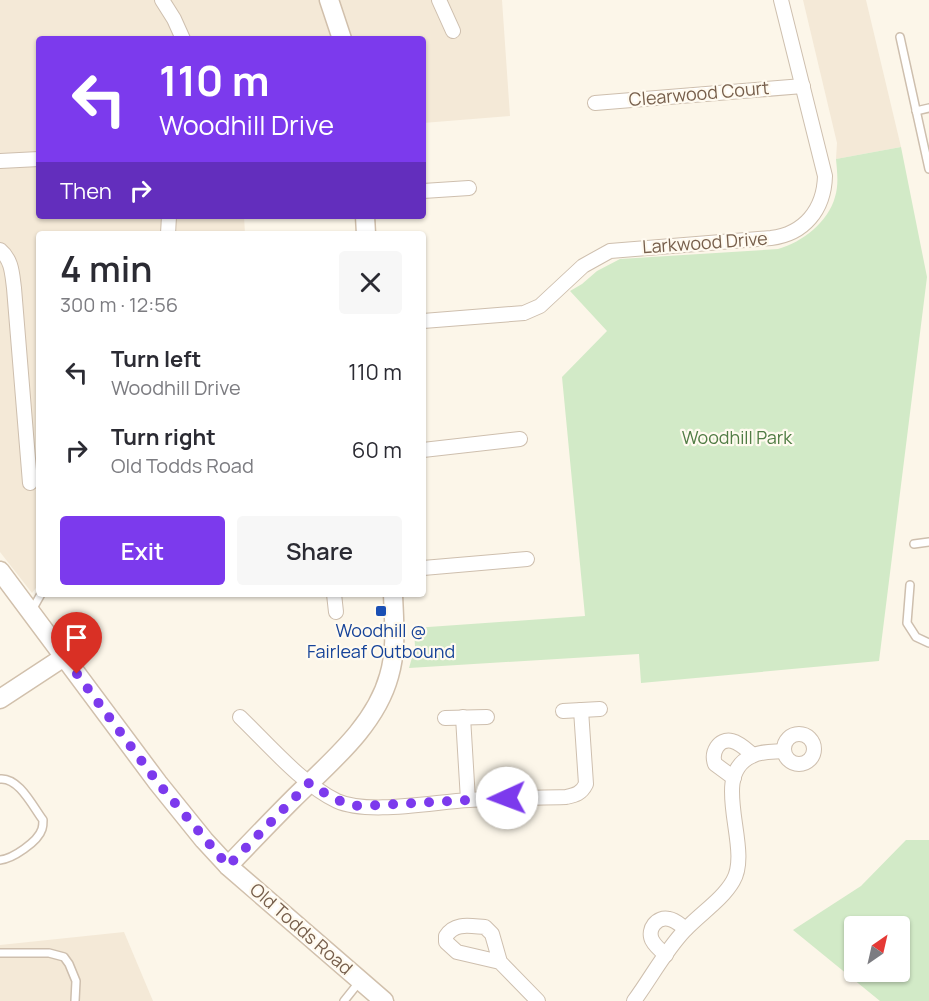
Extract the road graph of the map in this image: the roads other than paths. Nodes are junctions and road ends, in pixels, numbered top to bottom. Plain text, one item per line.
1 (162, 0) edge
2 (329, 0) edge
3 (439, 0) edge
4 (781, 0) edge
5 (453, 31) dead end
6 (182, 36) edge
7 (341, 36) edge
8 (900, 37) dead end
9 (802, 86) junction
10 (595, 103) dead end
11 (929, 108) edge
12 (916, 111) junction
13 (36, 159) edge
14 (0, 161) edge
15 (929, 169) edge
16 (469, 188) dead end
17 (426, 191) edge
18 (0, 250) edge
19 (426, 321) edge
20 (520, 440) dead end
21 (426, 450) edge
22 (30, 483) dead end
23 (929, 542) edge
24 (914, 544) dead end
25 (527, 559) dead end
26 (426, 568) edge
27 (0, 571) edge
28 (910, 585) dead end
29 (39, 597) edge
30 (334, 597) edge
31 (393, 597) edge
32 (31, 612) junction
33 (336, 612) dead end
34 (929, 643) edge
35 (64, 657) junction
36 (0, 699) edge
37 (600, 709) dead end
38 (581, 710) junction
39 (563, 711) dead end
40 (240, 717) dead end
41 (463, 717) junction
42 (487, 717) dead end
43 (445, 718) dead end
44 (784, 751) dead end
45 (753, 755) junction
46 (734, 778) junction
47 (0, 779) edge
48 (309, 783) junction
49 (468, 800) junction
50 (0, 860) edge
51 (228, 866) junction
52 (686, 929) junction
53 (0, 953) edge
54 (666, 955) junction
55 (500, 962) dead end
56 (360, 981) junction
57 (75, 1001) edge
58 (344, 1001) edge
59 (384, 1001) edge
60 (538, 1001) edge
61 (634, 1001) edge

1 - 6 street
2 - 7 main road
3 - 5 street
4 - 9 street, Larkwood Drive
8 - 12 lane
9 - 10 street, Clearwood Court
9 - 19 street, Larkwood Drive
11 - 12 lane
12 - 15 lane
13 - 14 street
16 - 17 street
18 - 22 street
20 - 21 street
23 - 24 lane
25 - 26 street
27 - 32 main road, Old Todds Road
28 - 34 lane
29 - 32 lane
30 - 33 street
31 - 48 main road
32 - 35 main road, Old Todds Road
35 - 36 main road
35 - 51 main road, Old Todds Road
37 - 38 street
38 - 39 street
38 - 49 street
40 - 48 street
41 - 42 street
41 - 43 street
41 - 49 street
44 - 45 street
45 - 46 street
45 - 46 street
46 - 52 street
47 - 50 lane
48 - 49 street
48 - 51 main road
51 - 56 main road, Old Todds Road
52 - 54 street
52 - 54 street
53 - 57 lane
54 - 61 street
55 - 60 street
56 - 58 lane
56 - 59 main road, Old Todds Road

